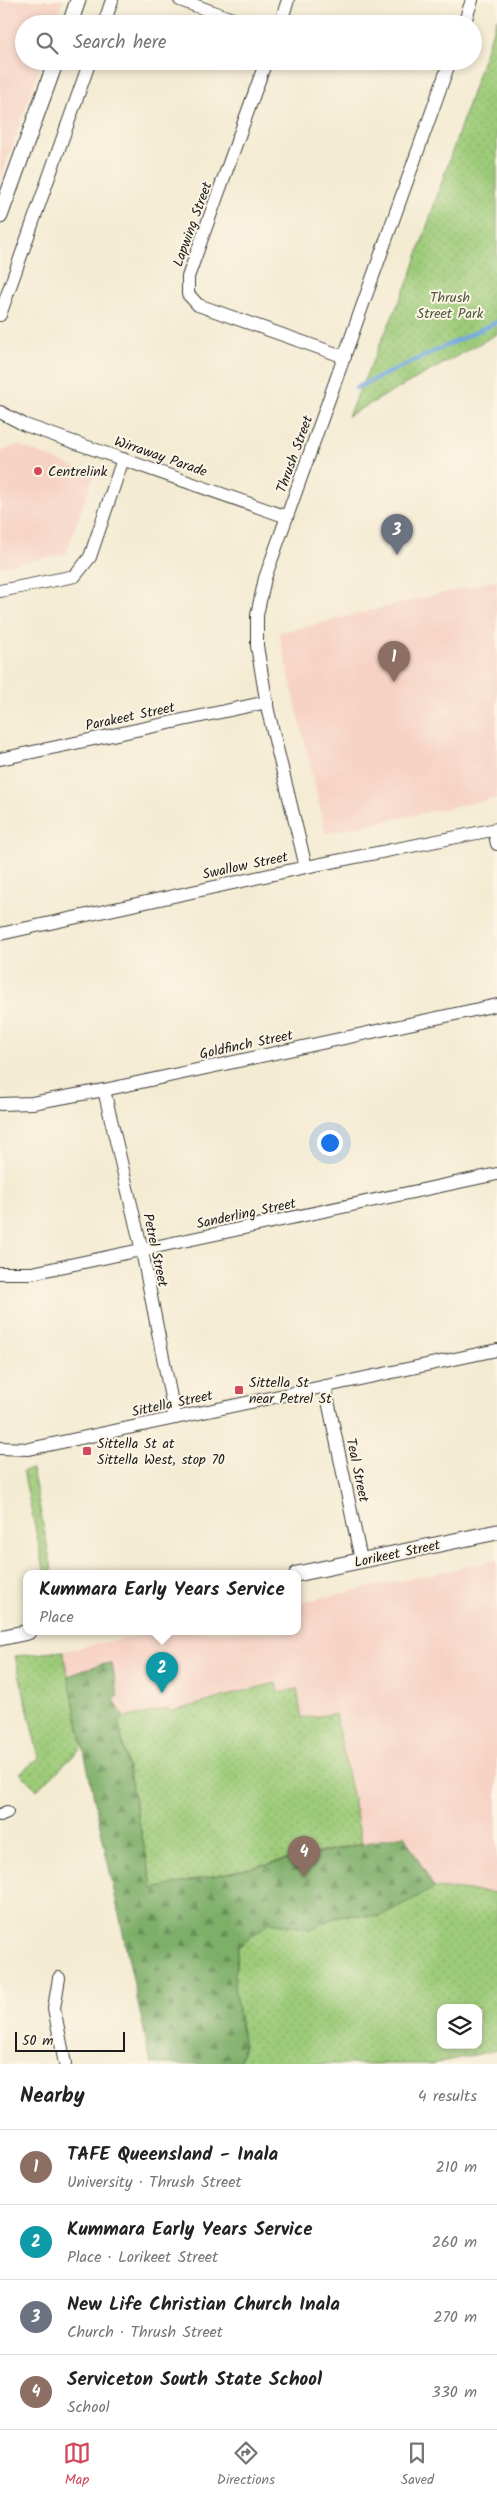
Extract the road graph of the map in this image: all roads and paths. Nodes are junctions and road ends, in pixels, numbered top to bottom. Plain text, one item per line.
1 (78, 0) edge
2 (112, 0) edge
3 (180, 0) edge
4 (288, 0) edge
5 (472, 0) edge
6 (73, 15) edge
7 (107, 15) edge
8 (221, 15) edge
9 (283, 15) edge
10 (467, 15) edge
11 (53, 70) edge
12 (87, 70) edge
13 (263, 70) edge
14 (447, 70) edge
15 (0, 216) edge
16 (0, 315) edge
17 (345, 357) junction
18 (0, 412) edge
19 (0, 424) edge
20 (25, 424) junction
21 (123, 459) junction
22 (287, 517) junction
23 (0, 591) edge
24 (266, 702) junction
25 (0, 759) edge
26 (496, 830) edge
27 (497, 844) edge
28 (306, 867) junction
29 (0, 934) edge
30 (497, 1005) edge
31 (104, 1090) junction
32 (0, 1104) edge
33 (497, 1174) edge
34 (142, 1251) junction
35 (0, 1273) edge
36 (497, 1350) edge
37 (324, 1386) junction
38 (175, 1418) junction
39 (0, 1448) edge
40 (497, 1532) edge
41 (361, 1560) junction
42 (301, 1573) edge
43 (23, 1633) edge
44 (0, 1638) edge
45 (59, 1978) dead end
46 (65, 2064) edge

1 - 6 street
2 - 7 street
3 - 8 street
4 - 9 street
5 - 10 street
11 - 15 street
12 - 16 street
13 - 17 street, Lapwing Street
14 - 17 street, Thrush Street
17 - 22 street, Thrush Street
18 - 20 street, Wirraway Parade
19 - 20 street, Wirraway Parade
20 - 21 street, Wirraway Parade
21 - 22 street, Wirraway Parade
21 - 23 street
22 - 24 street, Thrush Street
24 - 25 street, Parakeet Street
24 - 28 street, Thrush Street
26 - 27 street
26 - 28 street, Swallow Street
28 - 29 street, Swallow Street
30 - 31 street, Goldfinch Street
31 - 32 street, Goldfinch Street
31 - 34 street, Petrel Street
33 - 34 street, Sanderling Street
34 - 35 street, Sanderling Street
34 - 38 street, Petrel Street
36 - 37 street, Sittella Street
37 - 38 street, Sittella Street
37 - 41 street, Teal Street
38 - 39 street, Sittella Street
40 - 41 street, Lorikeet Street
41 - 42 street, Lorikeet Street
43 - 44 street
45 - 46 street

